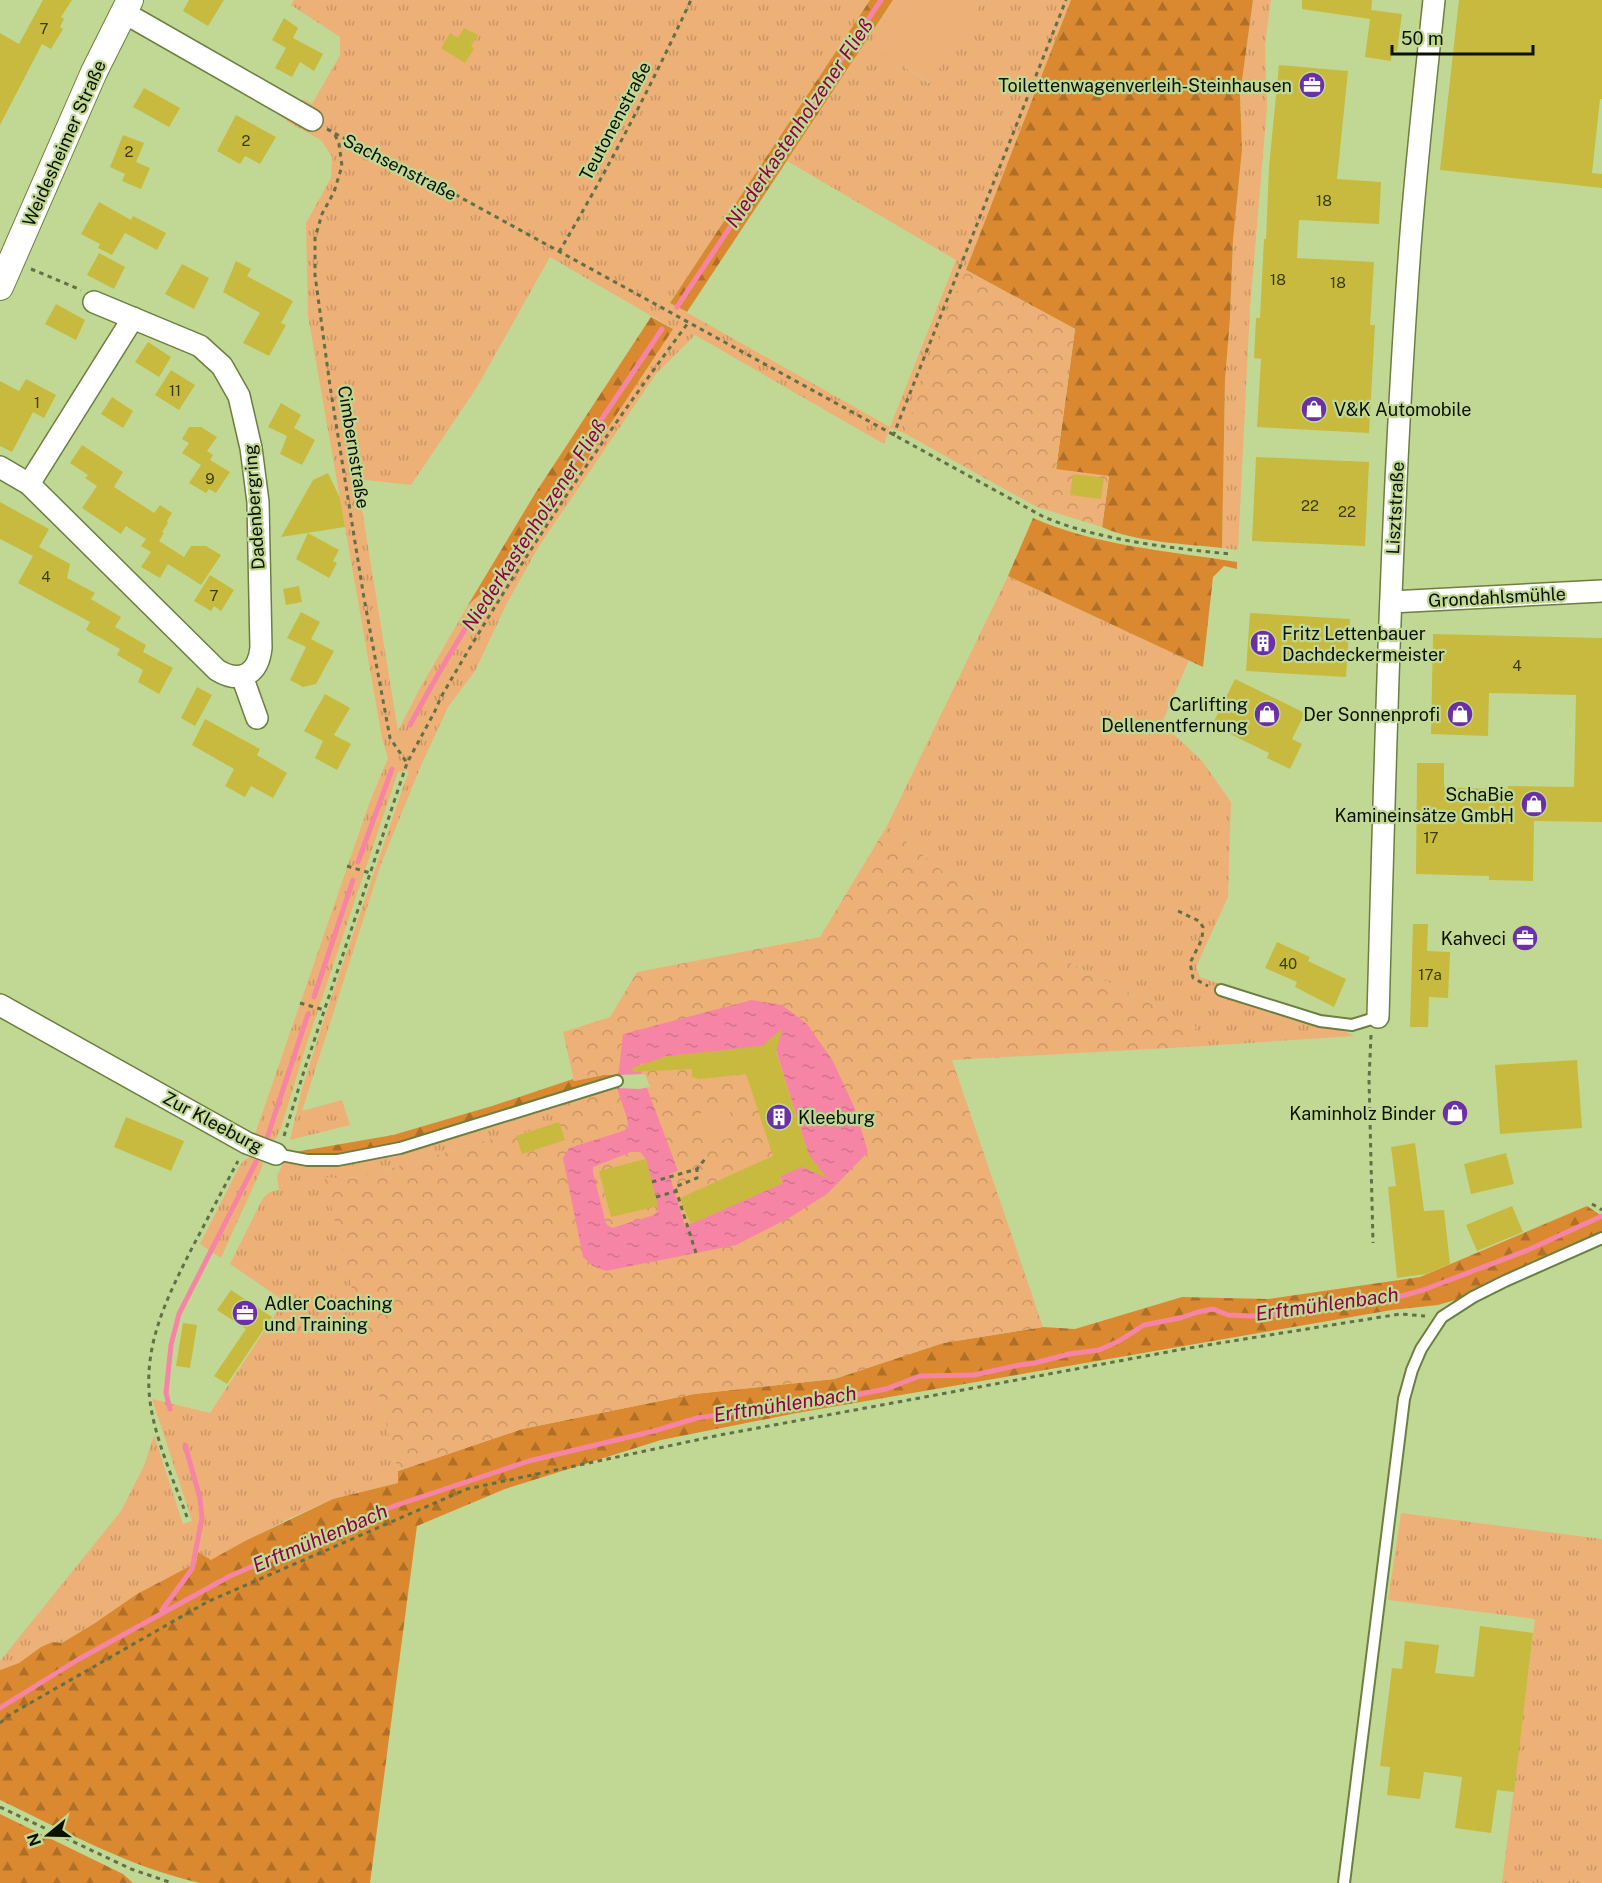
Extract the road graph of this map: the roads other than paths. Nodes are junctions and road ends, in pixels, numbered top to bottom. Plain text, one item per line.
1 (1434, 0) edge
2 (126, 6) edge
3 (312, 120) road end
4 (5, 273) edge
5 (94, 302) road end
6 (133, 318) junction
7 (0, 467) edge
8 (29, 484) junction
9 (1602, 591) edge
10 (1391, 602) junction
11 (242, 676) junction
12 (257, 718) dead end
13 (1221, 990) road end
14 (0, 1005) edge
15 (1378, 1017) joint
16 (617, 1081) dead end
17 (276, 1154) joint
18 (1602, 1238) edge
19 (1344, 1883) edge

1 - 10 street, Lisztstraße
2 - 3 street
2 - 4 street, Weidesheimer Straße
5 - 6 street, Dadenbergring
6 - 8 street
6 - 11 street, Dadenbergring
7 - 8 street
8 - 11 street
9 - 10 street, Grondahlsmühle
10 - 15 street, Lisztstraße
11 - 12 street
13 - 15 lane
14 - 17 street, Zur Kleeburg
16 - 17 lane, Zur Kleeburg
18 - 19 lane

